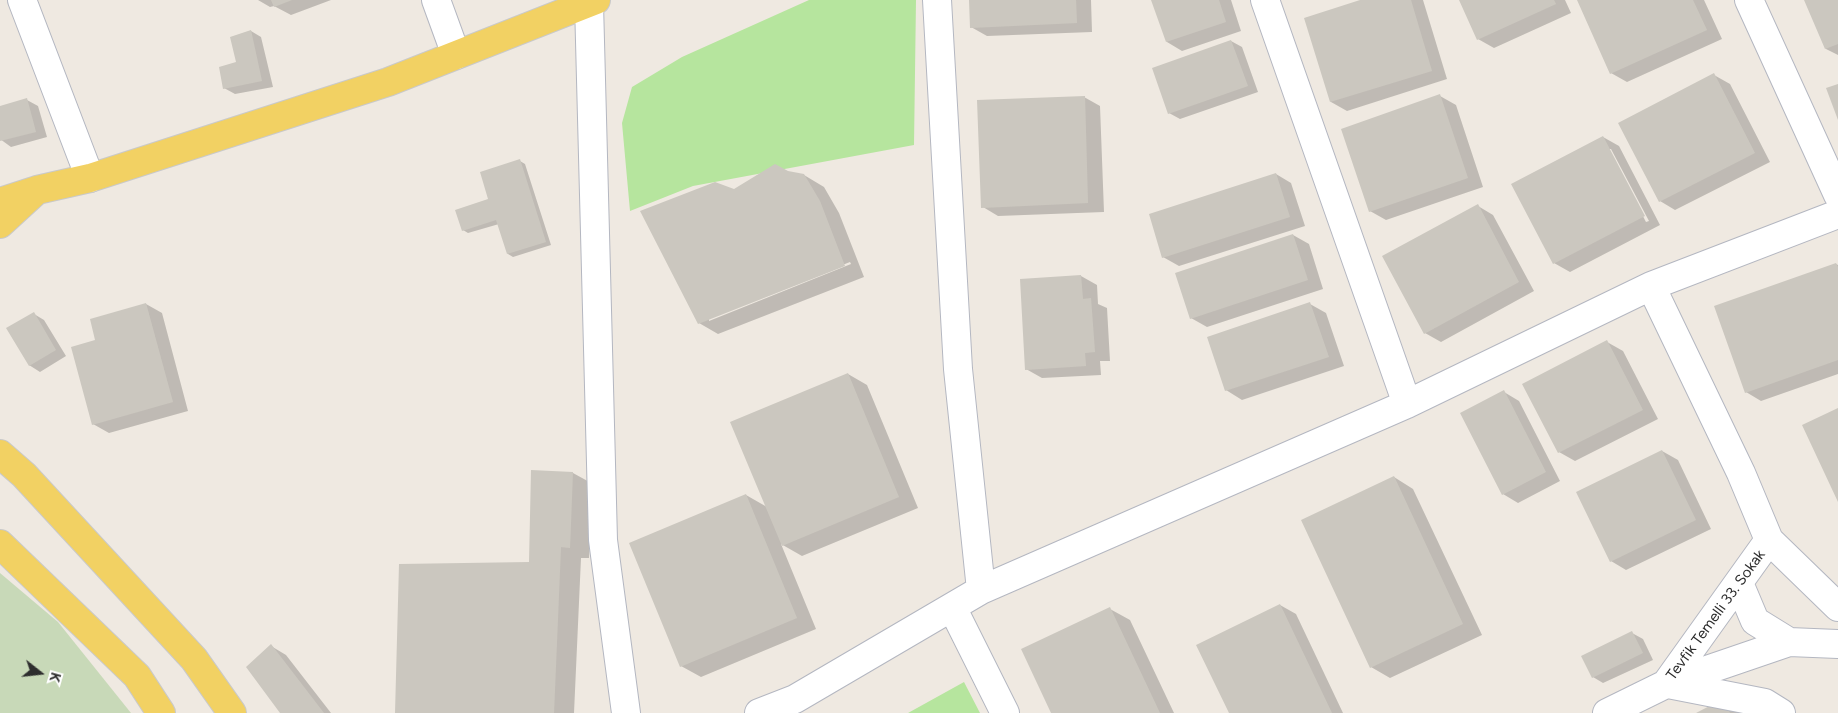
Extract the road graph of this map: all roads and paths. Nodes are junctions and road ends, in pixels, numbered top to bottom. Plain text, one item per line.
1 (22, 0) edge
2 (436, 0) edge
3 (937, 0) edge
4 (1265, 0) edge
5 (1749, 0) edge
6 (592, 1) edge
7 (456, 55) junction
8 (90, 178) junction
9 (38, 190) junction
10 (1838, 195) edge
11 (0, 202) edge
12 (1838, 214) edge
13 (0, 224) edge
14 (1651, 286) junction
15 (1407, 404) junction
16 (0, 454) edge
17 (1769, 540) junction
18 (0, 544) edge
19 (1739, 583) junction
20 (981, 590) junction
21 (952, 607) junction
22 (1838, 607) edge
23 (1789, 642) junction
24 (1838, 644) edge
25 (1666, 684) junction
26 (161, 713) edge
27 (232, 713) edge
28 (626, 713) edge
29 (759, 713) edge
30 (1005, 713) edge
31 (1607, 713) edge
32 (1781, 713) edge

1 - 8 street
2 - 7 street
3 - 20 street
4 - 15 street
5 - 10 street
6 - 7 main road
6 - 28 street
7 - 8 main road
8 - 9 main road
9 - 11 main road
9 - 13 main road
12 - 14 street
14 - 15 street
14 - 17 street
15 - 20 street
16 - 27 main road
17 - 19 street, Tevfik Temelli 33. Sokak
17 - 22 street
18 - 26 main road
19 - 23 street
19 - 25 street, Tevfik Temelli 33. Sokak
20 - 21 street
21 - 29 street
21 - 30 street
23 - 24 street
23 - 25 street
25 - 31 street, Tevfik Temelli 33. Sokak
25 - 32 street

